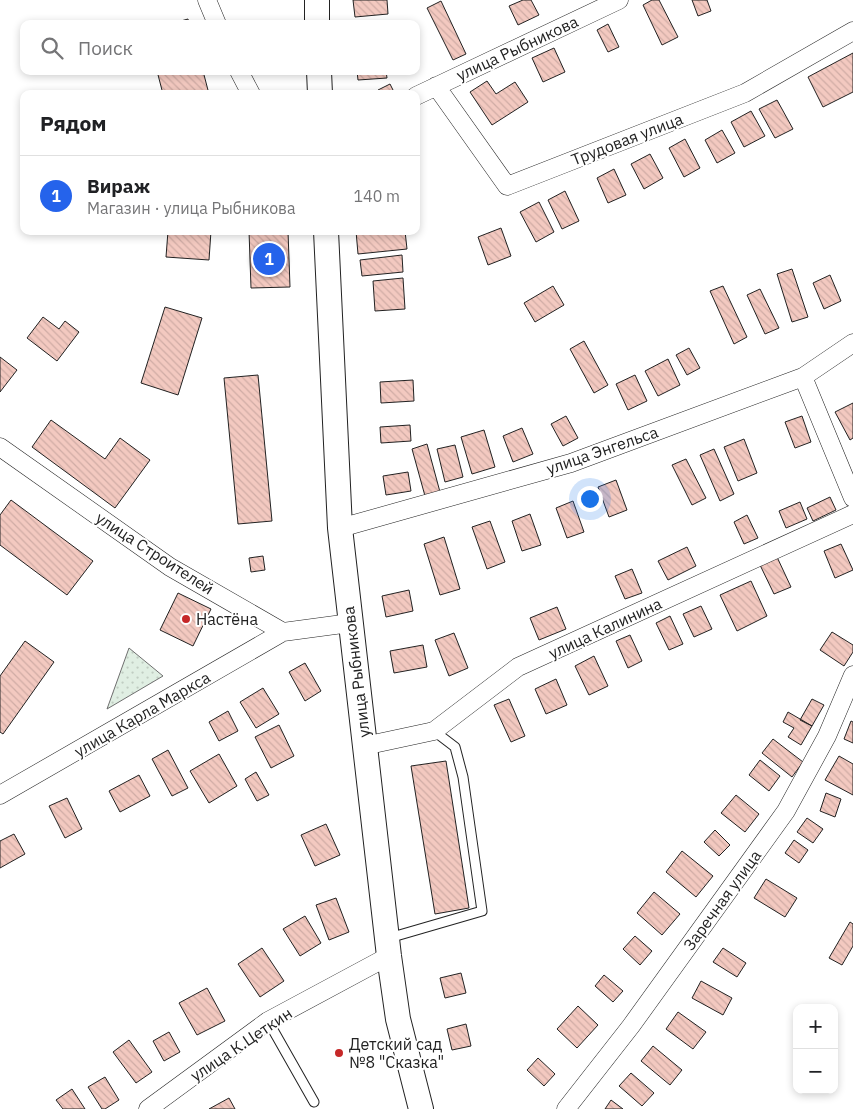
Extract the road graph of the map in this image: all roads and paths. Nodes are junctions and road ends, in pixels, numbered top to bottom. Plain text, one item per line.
1 (207, 0) edge
2 (316, 0) edge
3 (619, 0) edge
4 (214, 20) edge
5 (317, 20) edge
6 (853, 31) edge
7 (241, 75) edge
8 (319, 75) edge
9 (436, 86) junction
10 (249, 90) edge
11 (320, 90) edge
12 (420, 94) edge
13 (326, 235) edge
14 (853, 343) edge
15 (803, 377) junction
16 (0, 447) edge
17 (853, 498) edge
18 (853, 514) edge
19 (340, 528) junction
20 (350, 623) junction
21 (283, 632) junction
22 (853, 675) edge
23 (434, 731) junction
24 (364, 746) junction
25 (0, 795) edge
26 (388, 947) junction
27 (268, 1022) junction
28 (314, 1102) dead end
29 (148, 1109) edge
30 (421, 1109) edge
31 (566, 1109) edge

1 - 4 street
2 - 5 street
3 - 9 street, улица Рыбникова
6 - 9 street, Трудовая улица
7 - 10 street
8 - 11 street
9 - 12 street, улица Рыбникова
13 - 19 street, улица Рыбникова
14 - 15 street, улица Энгельса
15 - 17 street
15 - 19 street, улица Энгельса
16 - 21 street, улица Строителей
18 - 23 street, улица Калинина
19 - 20 street, улица Рыбникова
20 - 21 street
20 - 24 street, улица Рыбникова
21 - 25 street, улица Карла Маркса
22 - 31 street, Заречная улица
23 - 24 street, улица Калинина
23 - 26 lane
24 - 26 street, улица Рыбникова
26 - 27 street, улица К.Цеткин
26 - 30 street, улица Рыбникова
27 - 28 lane
27 - 29 street, улица К.Цеткин

